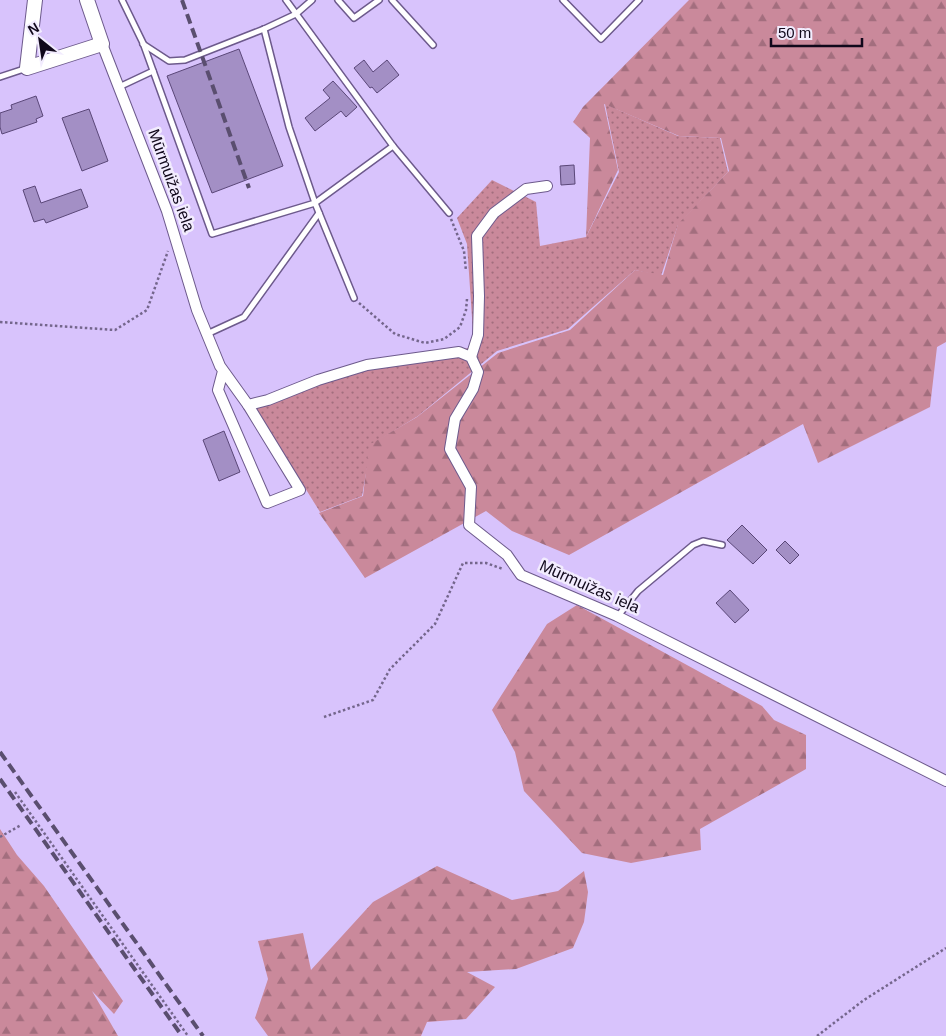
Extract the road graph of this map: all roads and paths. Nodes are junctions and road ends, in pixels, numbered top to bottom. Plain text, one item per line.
1 (35, 0) edge
2 (87, 0) edge
3 (122, 0) edge
4 (286, 0) edge
5 (312, 0) edge
6 (338, 0) edge
7 (378, 0) edge
8 (392, 0) edge
9 (563, 0) edge
10 (639, 0) edge
11 (296, 14) junction
12 (264, 29) junction
13 (143, 43) junction
14 (102, 44) junction
15 (433, 45) dead end
16 (27, 68) junction
17 (153, 71) junction
18 (0, 77) edge
19 (118, 87) junction
20 (393, 146) junction
21 (547, 186) dead end
22 (315, 203) junction
23 (319, 213) junction
24 (449, 213) joint
25 (174, 234) junction
26 (466, 275) dead end
27 (467, 292) dead end
28 (354, 298) joint
29 (0, 322) edge
30 (207, 334) junction
31 (472, 357) junction
32 (223, 371) junction
33 (248, 405) junction
34 (722, 544) dead end
35 (521, 575) junction
36 (617, 616) junction
37 (324, 717) dead end
38 (946, 780) edge
39 (15, 792) dead end
40 (21, 824) dead end
41 (0, 837) edge
42 (946, 948) edge
43 (188, 1036) edge
44 (817, 1036) edge

1 - 16 street
2 - 14 street, Mūrmuižas iela
3 - 13 lane
4 - 11 lane
5 - 11 lane
6 - 7 lane
8 - 15 lane
9 - 10 lane
11 - 12 lane
11 - 20 lane
12 - 13 lane
12 - 22 lane
13 - 17 lane
14 - 16 street
14 - 19 street, Mūrmuižas iela
16 - 18 lane
17 - 19 lane
17 - 22 lane
19 - 25 street, Mūrmuižas iela
20 - 22 lane
20 - 24 lane
21 - 31 street
22 - 23 lane
23 - 28 lane
23 - 30 lane
24 - 26 path
25 - 29 path
25 - 30 street, Mūrmuižas iela
27 - 28 path
30 - 32 street, Mūrmuižas iela
31 - 33 street
31 - 35 street, Mūrmuižas iela
32 - 33 street, Mūrmuižas iela
32 - 33 street, Mūrmuižas iela
34 - 36 lane
35 - 36 street, Mūrmuižas iela
35 - 37 path
36 - 38 street, Mūrmuižas iela
39 - 43 path
40 - 41 path
42 - 44 path

